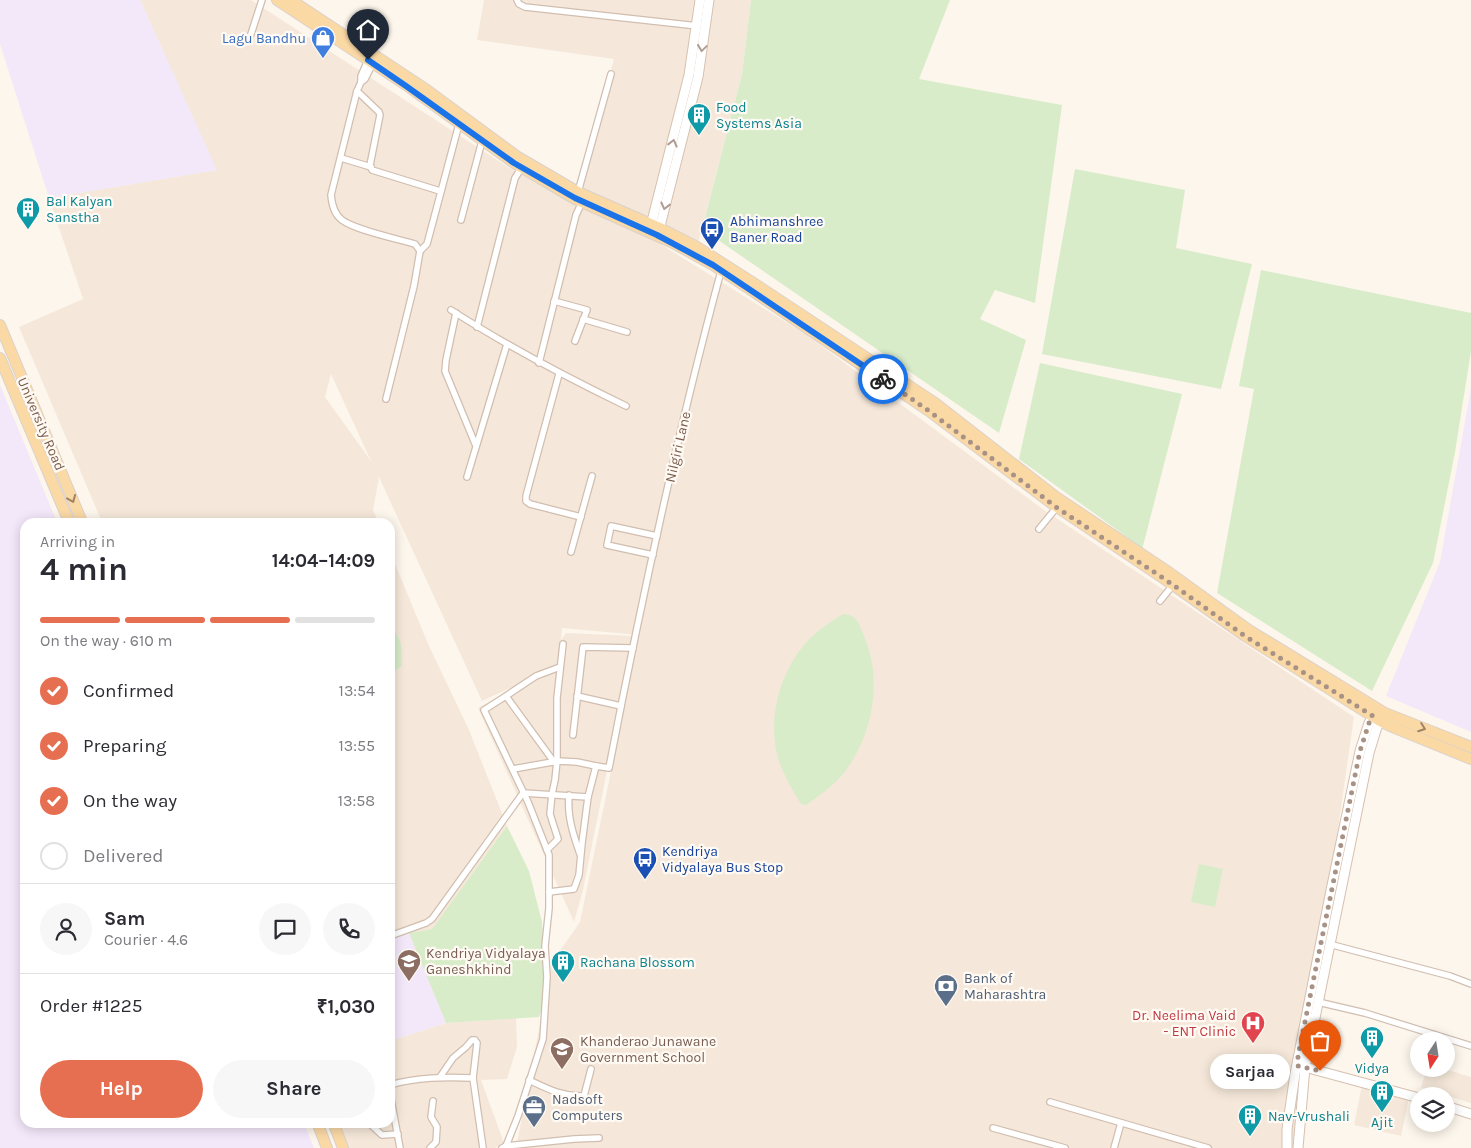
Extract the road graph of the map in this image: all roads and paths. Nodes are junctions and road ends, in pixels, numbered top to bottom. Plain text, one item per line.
1 (262, 0) edge
2 (277, 0) edge
3 (291, 0) edge
4 (517, 0) edge
5 (700, 0) edge
6 (709, 0) edge
7 (701, 26) junction
8 (251, 34) dead end
9 (371, 62) junction
10 (611, 74) dead end
11 (357, 91) junction
12 (459, 124) junction
13 (482, 141) junction
14 (341, 158) junction
15 (524, 165) junction
16 (371, 167) junction
17 (440, 191) junction
18 (580, 197) junction
19 (461, 220) dead end
20 (654, 230) junction
21 (420, 250) junction
22 (721, 271) junction
23 (554, 301) junction
24 (583, 319) junction
25 (0, 325) edge
26 (478, 327) junction
27 (627, 332) dead end
28 (575, 341) dead end
29 (507, 344) junction
30 (0, 358) edge
31 (539, 363) junction
32 (559, 374) junction
33 (918, 398) junction
34 (386, 400) dead end
35 (626, 406) dead end
36 (476, 446) junction
37 (592, 476) dead end
38 (467, 477) dead end
39 (1056, 507) junction
40 (581, 517) junction
41 (67, 518) edge
42 (80, 518) edge
43 (1039, 529) dead end
44 (657, 536) junction
45 (571, 552) dead end
46 (653, 555) junction
47 (1173, 585) junction
48 (1160, 601) dead end
49 (563, 644) dead end
50 (633, 648) junction
51 (560, 667) junction
52 (506, 696) junction
53 (577, 696) junction
54 (621, 706) junction
55 (1379, 715) junction
56 (573, 736) dead end
57 (1471, 748) edge
58 (1471, 759) edge
59 (556, 761) junction
60 (596, 766) junction
61 (513, 769) junction
62 (524, 793) junction
63 (552, 794) junction
64 (569, 795) junction
65 (588, 797) junction
66 (547, 850) junction
67 (581, 856) junction
68 (549, 892) junction
69 (395, 934) edge
70 (1325, 943) junction
71 (1471, 984) edge
72 (1318, 1002) junction
73 (1471, 1046) edge
74 (1302, 1066) junction
75 (591, 1069) dead end
76 (440, 1077) junction
77 (473, 1078) junction
78 (530, 1080) junction
79 (395, 1084) edge
80 (1410, 1096) edge
81 (433, 1101) dead end
82 (1050, 1102) dead end
83 (1455, 1109) edge
84 (1471, 1114) edge
85 (395, 1119) edge
86 (1121, 1123) junction
87 (319, 1128) edge
88 (335, 1128) edge
89 (374, 1128) edge
90 (993, 1128) dead end
91 (398, 1134) junction
92 (599, 1138) dead end
93 (504, 1147) edge
94 (327, 1148) edge
95 (343, 1148) edge
96 (400, 1148) edge
97 (430, 1148) edge
98 (483, 1148) edge
99 (1065, 1148) edge
100 (1114, 1148) edge
101 (1208, 1148) edge
102 (1287, 1148) edge
103 (1298, 1148) edge

1 - 8 street
2 - 9 main road
3 - 15 main road
4 - 7 street
5 - 7 main road
6 - 7 main road
7 - 20 main road
9 - 11 street
9 - 12 main road
10 - 18 street
11 - 14 street
11 - 16 street
12 - 13 main road
12 - 17 street
13 - 15 main road
13 - 19 street
14 - 16 street
14 - 21 street
15 - 18 main road
15 - 26 street
16 - 17 street
17 - 21 street
18 - 20 main road
18 - 23 street
20 - 22 main road
20 - 33 main road
21 - 34 street
22 - 33 main road
22 - 44 street, Nilgiri Lane
23 - 24 street
23 - 31 street
24 - 27 street
24 - 28 street
25 -> 42 main road, University Road
26 - 29 street
26 - 36 street
29 - 31 street
29 - 36 street
30 - 41 main road, University Road
31 - 32 street
32 - 35 street
32 - 40 street
33 - 39 main road
33 - 55 main road
36 - 38 street
37 - 40 street
39 - 43 street
39 - 47 main road
40 - 45 street
44 - 46 street, Nilgiri Lane
44 - 46 street
46 - 50 street, Nilgiri Lane
47 - 48 street
47 - 55 main road
49 - 51 street
50 - 53 street
50 - 54 street, Nilgiri Lane
51 - 52 street
51 - 59 street
52 - 59 street
52 - 61 street
53 - 54 street
53 - 56 street
54 - 60 street, Nilgiri Lane
55 -> 57 main road
55 - 58 main road
55 - 70 main road
59 - 60 street
59 - 61 street
59 - 63 street
60 - 65 street
61 - 62 street
62 - 63 street
62 - 66 street
62 - 69 street
63 - 64 street
63 - 66 street
64 - 65 street
64 - 67 street
65 - 67 street
66 - 68 street
67 - 68 street
68 - 78 street
70 - 71 street
70 - 72 main road
70 - 74 main road
72 - 73 street
72 - 74 main road
74 - 80 main road
74 - 102 main road
74 - 103 main road
75 - 78 street
76 - 77 street
76 - 77 street
76 - 79 street
77 - 98 street
78 - 93 street
81 - 97 street
82 - 86 street
83 - 84 main road
85 - 91 street
86 - 100 street
86 - 101 street
87 - 94 main road
88 - 95 main road
89 - 91 street
90 - 99 street
91 - 96 street
92 - 93 street

